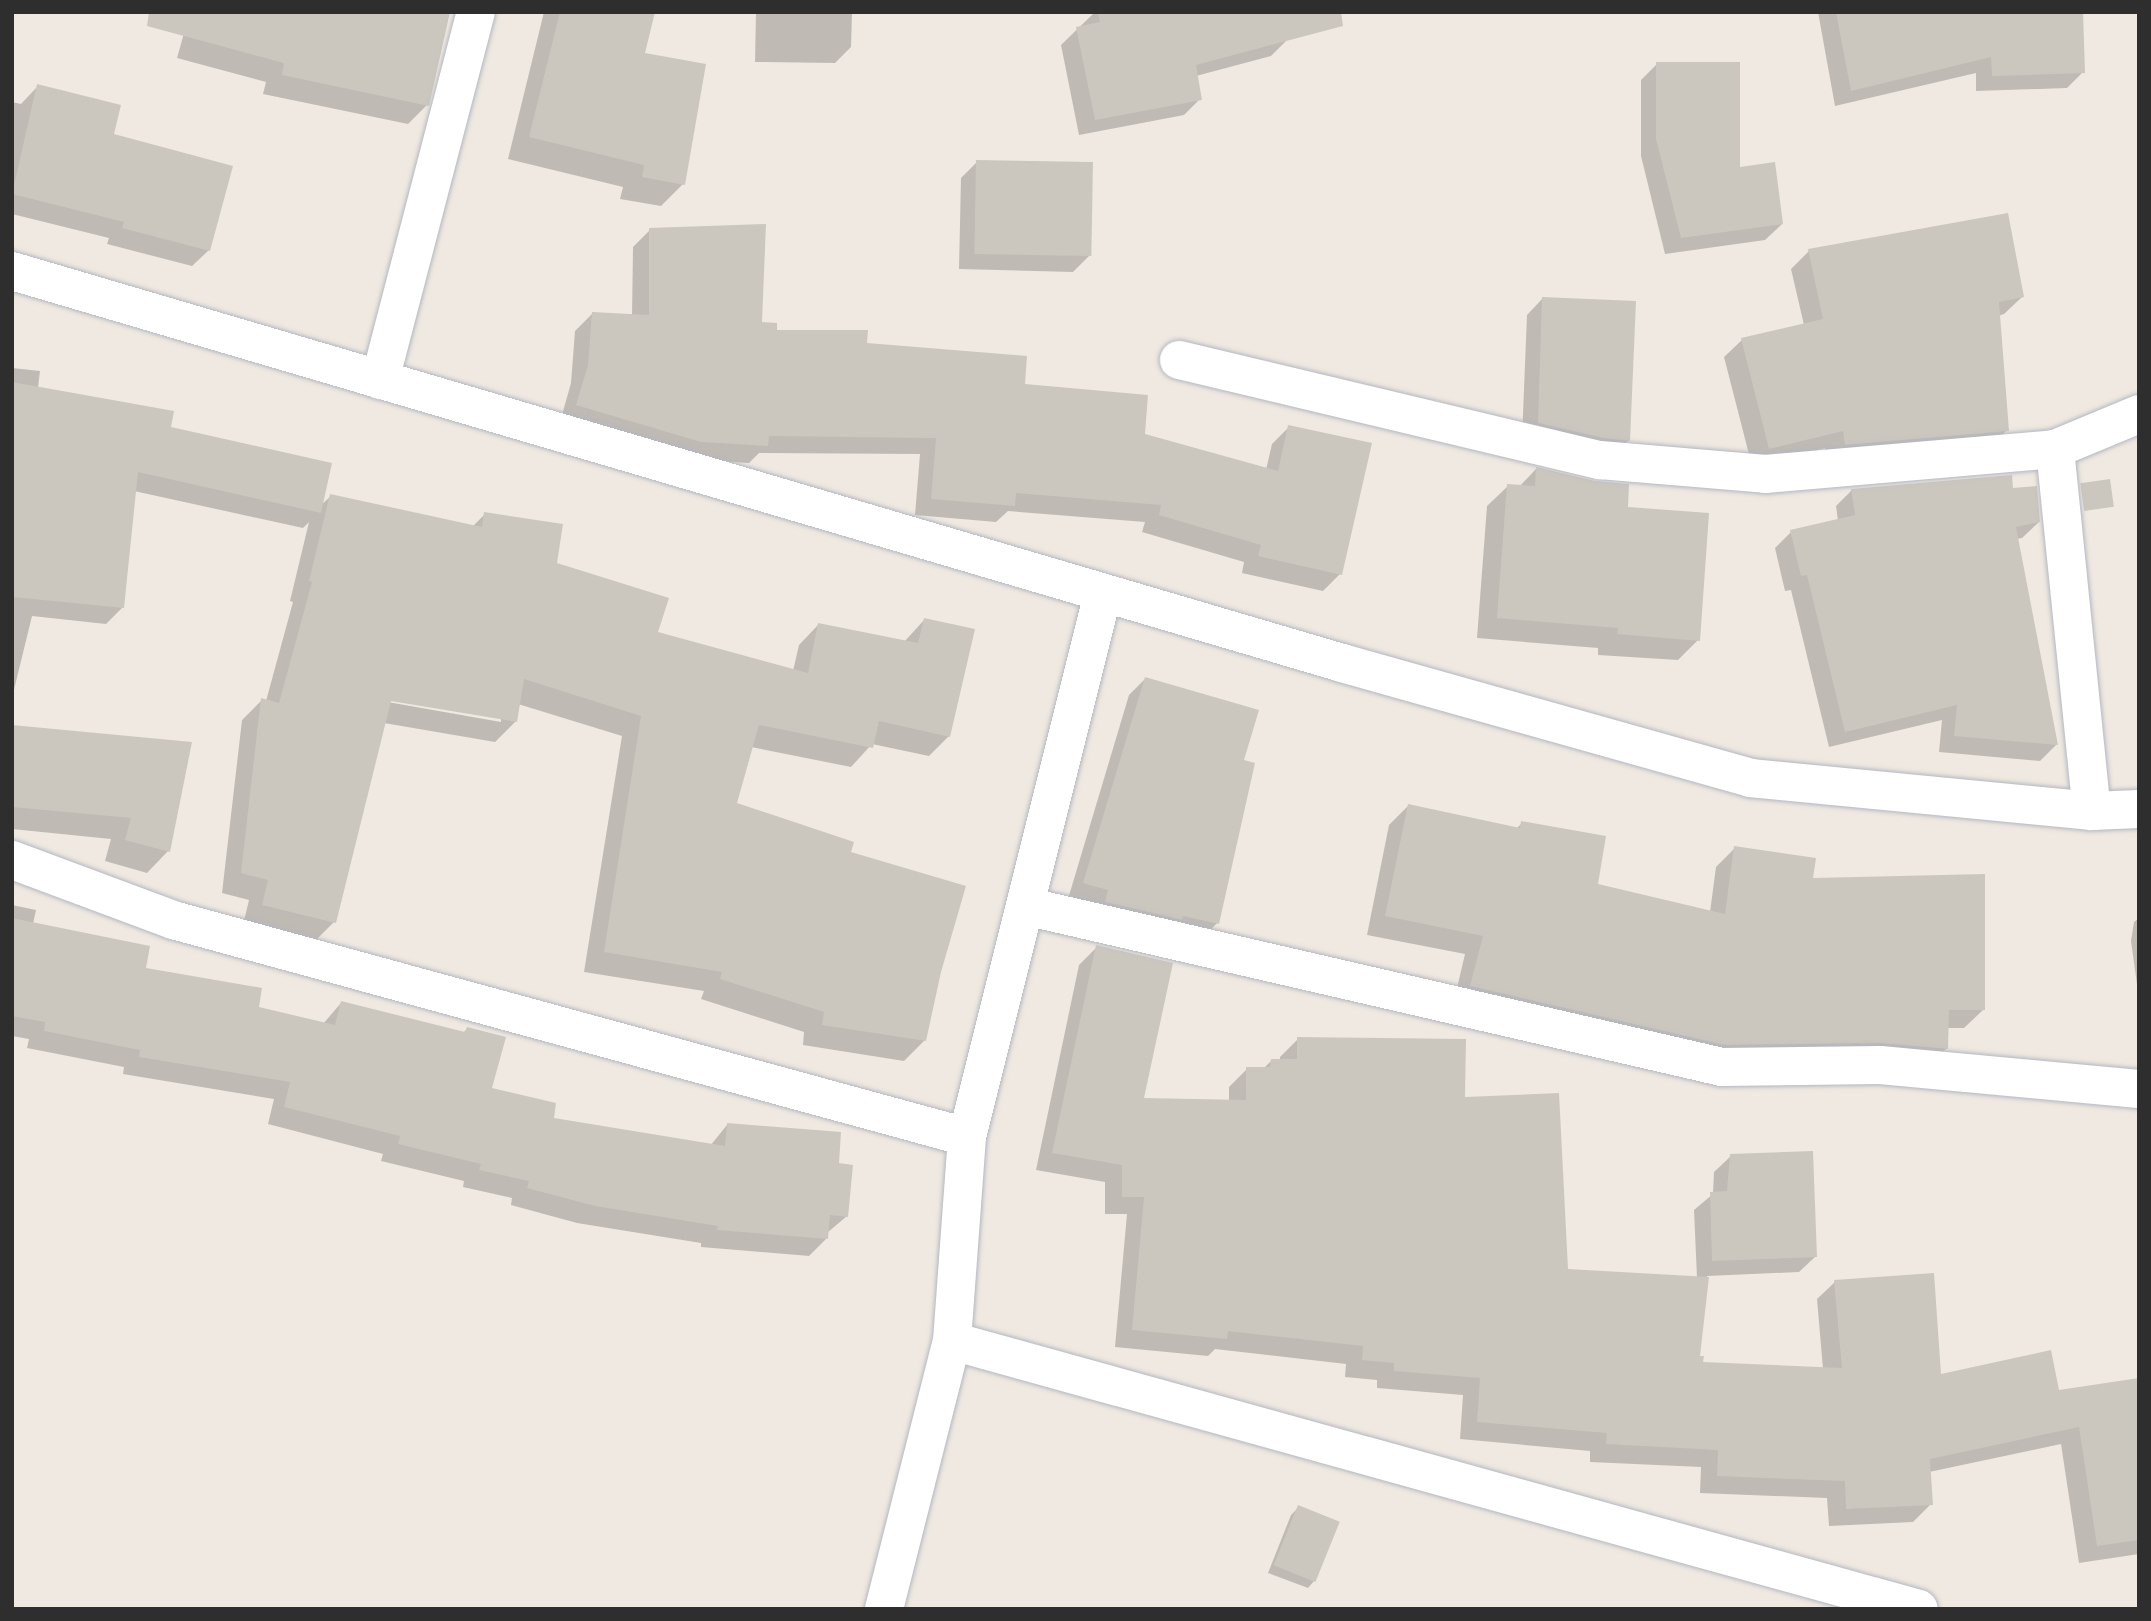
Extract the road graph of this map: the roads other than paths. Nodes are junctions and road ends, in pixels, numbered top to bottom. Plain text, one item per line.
1 (476, 12) edge
2 (12, 271) edge
3 (1179, 360) dead end
4 (380, 380) junction
5 (2139, 414) edge
6 (2054, 449) junction
7 (1103, 593) junction
8 (2139, 809) edge
9 (2092, 811) junction
10 (12, 859) edge
11 (1026, 906) junction
12 (2139, 1089) edge
13 (967, 1137) junction
14 (952, 1341) junction
15 (884, 1609) edge
16 (1919, 1609) edge

1 - 4 street
2 - 4 street
3 - 6 street
4 - 7 street
5 - 6 street
6 - 9 street
7 - 9 street
7 - 11 street
8 - 9 street
10 - 13 street
11 - 12 street
11 - 13 street
13 - 14 street
14 - 15 street
14 - 16 street

